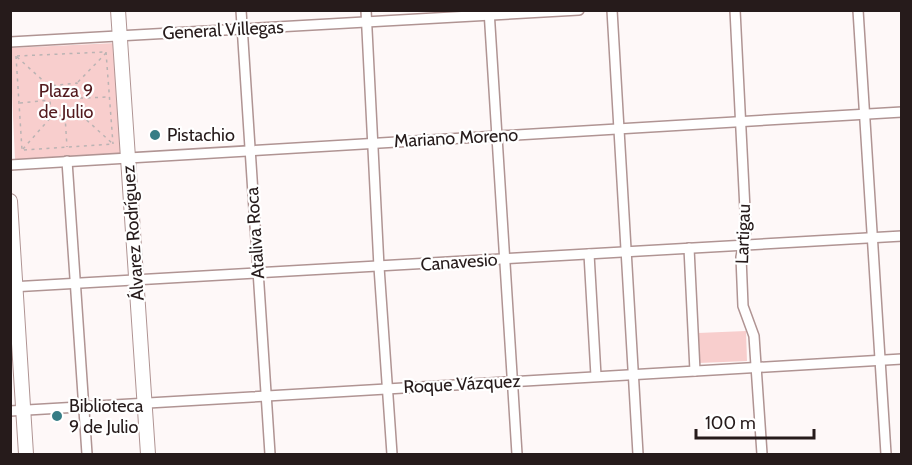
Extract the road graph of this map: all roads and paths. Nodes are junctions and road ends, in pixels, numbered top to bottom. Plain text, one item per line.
1 (118, 10) edge
2 (242, 10) edge
3 (366, 10) edge
4 (579, 10) edge
5 (612, 10) edge
6 (735, 10) edge
7 (858, 10) edge
8 (489, 13) edge
9 (366, 22) junction
10 (242, 29) junction
11 (120, 36) junction
12 (10, 42) edge
13 (106, 52) junction
14 (16, 56) junction
15 (77, 83) junction
16 (49, 86) junction
17 (110, 97) junction
18 (79, 98) junction
19 (50, 100) junction
20 (19, 103) junction
21 (902, 112) edge
22 (80, 114) junction
23 (864, 114) junction
24 (65, 115) junction
25 (51, 116) junction
26 (741, 122) junction
27 (619, 129) junction
28 (496, 136) junction
29 (372, 143) junction
30 (113, 144) junction
31 (68, 147) junction
32 (22, 150) junction
33 (250, 151) junction
34 (128, 158) junction
35 (67, 161) junction
36 (10, 165) edge
37 (10, 201) edge
38 (902, 236) edge
39 (871, 237) junction
40 (743, 244) junction
41 (689, 248) junction
42 (626, 251) junction
43 (589, 254) junction
44 (503, 259) junction
45 (379, 267) junction
46 (258, 274) junction
47 (136, 280) junction
48 (75, 284) junction
49 (13, 287) edge
50 (902, 359) edge
51 (879, 360) junction
52 (756, 367) junction
53 (695, 371) junction
54 (634, 374) junction
55 (596, 376) junction
56 (512, 381) junction
57 (387, 388) junction
58 (266, 395) junction
59 (144, 402) junction
60 (83, 406) junction
61 (17, 410) edge
62 (26, 454) edge
63 (87, 454) edge
64 (148, 454) edge
65 (270, 454) edge
66 (392, 454) edge
67 (517, 454) edge
68 (638, 454) edge
69 (762, 454) edge
70 (886, 454) edge

1 - 11 main road, Álvarez Rodríguez
2 - 10 street, Ataliva Roca
3 - 9 street
4 - 8 street, General Villegas
5 - 27 street
6 - 26 street, Lartigau
7 - 23 street
8 - 9 street, General Villegas
8 - 28 street
9 - 10 street, General Villegas
9 - 29 street
10 - 11 street, General Villegas
10 - 33 street, Ataliva Roca
11 - 12 street, General Villegas
11 - 34 main road, Álvarez Rodríguez
13 - 14 path
13 - 15 path
13 - 17 path
14 - 16 path
14 - 20 path
15 - 16 path
15 - 18 path
16 - 19 path
17 - 18 path
17 - 30 path
18 - 22 path
19 - 20 path
19 - 25 path
20 - 32 path
21 - 23 street, Mariano Moreno
22 - 24 path
22 - 30 path
23 - 26 street, Mariano Moreno
23 - 39 street
24 - 25 path
24 - 31 path
25 - 32 path
26 - 27 street, Mariano Moreno
26 - 40 street, Lartigau
27 - 28 street, Mariano Moreno
27 - 42 street
28 - 29 street, Mariano Moreno
28 - 44 street
29 - 33 street, Mariano Moreno
29 - 45 street
30 - 31 path
31 - 32 path
33 - 34 street, Mariano Moreno
33 - 46 street, Ataliva Roca
34 - 35 street, Mariano Moreno
34 - 47 main road, Álvarez Rodríguez
35 - 36 street, Mariano Moreno
35 - 48 street
37 - 49 main road
38 - 39 street, Canavesio
39 - 40 street, Canavesio
39 - 51 street
40 - 41 street, Canavesio
40 - 52 street, Lartigau
41 - 42 street, Canavesio
41 - 53 street
42 - 43 street, Canavesio
42 - 54 street
43 - 44 street, Canavesio
43 - 55 street
44 - 45 street, Canavesio
44 - 56 street
45 - 46 street, Canavesio
45 - 57 street
46 - 47 street, Canavesio
46 - 58 street, Ataliva Roca
47 - 48 street, Canavesio
47 - 59 main road, Álvarez Rodríguez
48 - 49 street, Canavesio
48 - 60 street
49 - 61 main road
50 - 51 street, Roque Vázquez
51 - 52 street, Roque Vázquez
51 - 70 street
52 - 53 street, Roque Vázquez
52 - 69 street, Lartigau
53 - 54 street, Roque Vázquez
54 - 55 street, Roque Vázquez
54 - 68 street
55 - 56 street, Roque Vázquez
56 - 57 street, Roque Vázquez
56 - 67 street
57 - 58 street, Roque Vázquez
57 - 66 street
58 - 59 street, Roque Vázquez
58 - 65 street, Ataliva Roca
59 - 60 street, Roque Vázquez
59 - 64 main road, Álvarez Rodríguez
60 - 61 street, Roque Vázquez
60 - 63 street
61 - 62 main road

